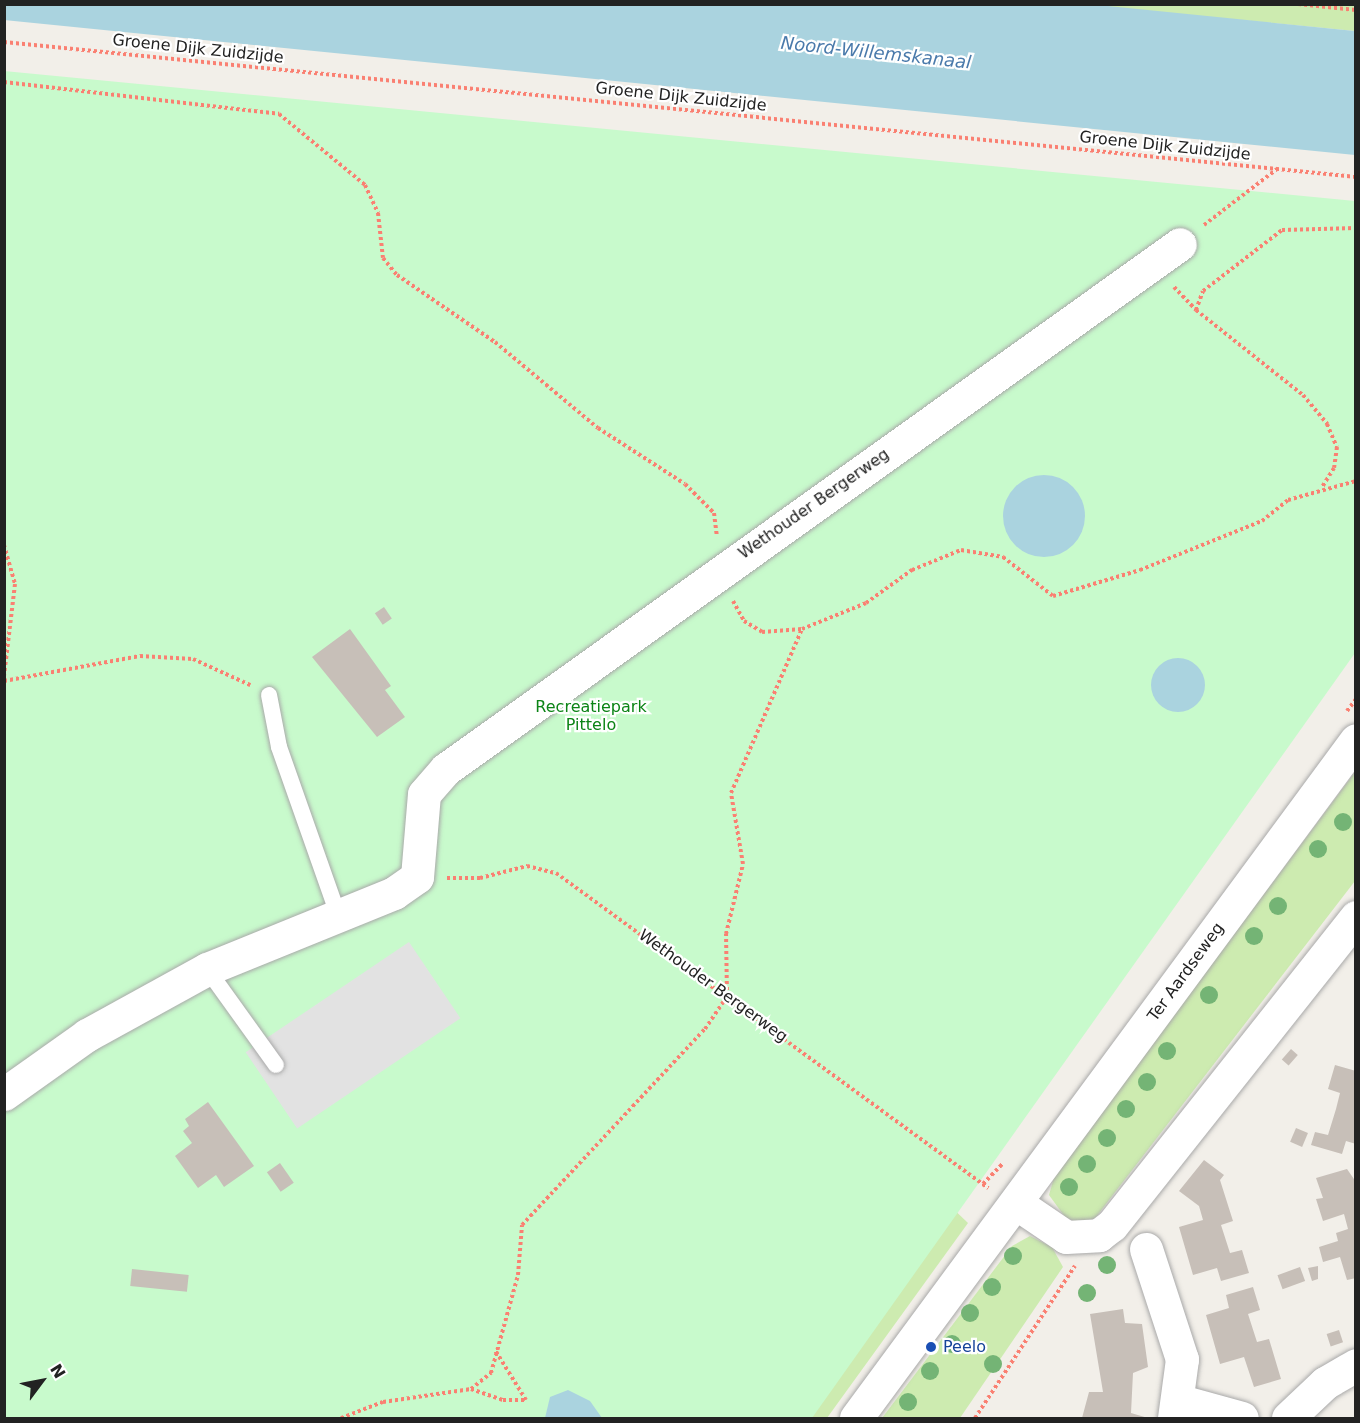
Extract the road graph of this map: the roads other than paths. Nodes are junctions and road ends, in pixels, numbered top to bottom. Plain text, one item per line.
1 (1180, 244) road end
2 (269, 695) road end
3 (1356, 741) edge
4 (339, 917) junction
5 (1356, 917) edge
6 (207, 969) junction
7 (276, 1065) dead end
8 (4, 1094) edge
9 (1016, 1203) junction
10 (1146, 1249) dead end
11 (1356, 1365) edge
12 (1177, 1410) edge
13 (856, 1419) edge
14 (1242, 1419) edge
15 (1288, 1419) edge

1 - 4 street, Wethouder Bergerweg
2 - 4 lane
3 - 9 street, Ter Aardseweg
4 - 6 street
5 - 9 street
6 - 7 lane
6 - 8 street
9 - 13 street, Ter Aardseweg
10 - 12 street
11 - 15 street
12 - 14 street

